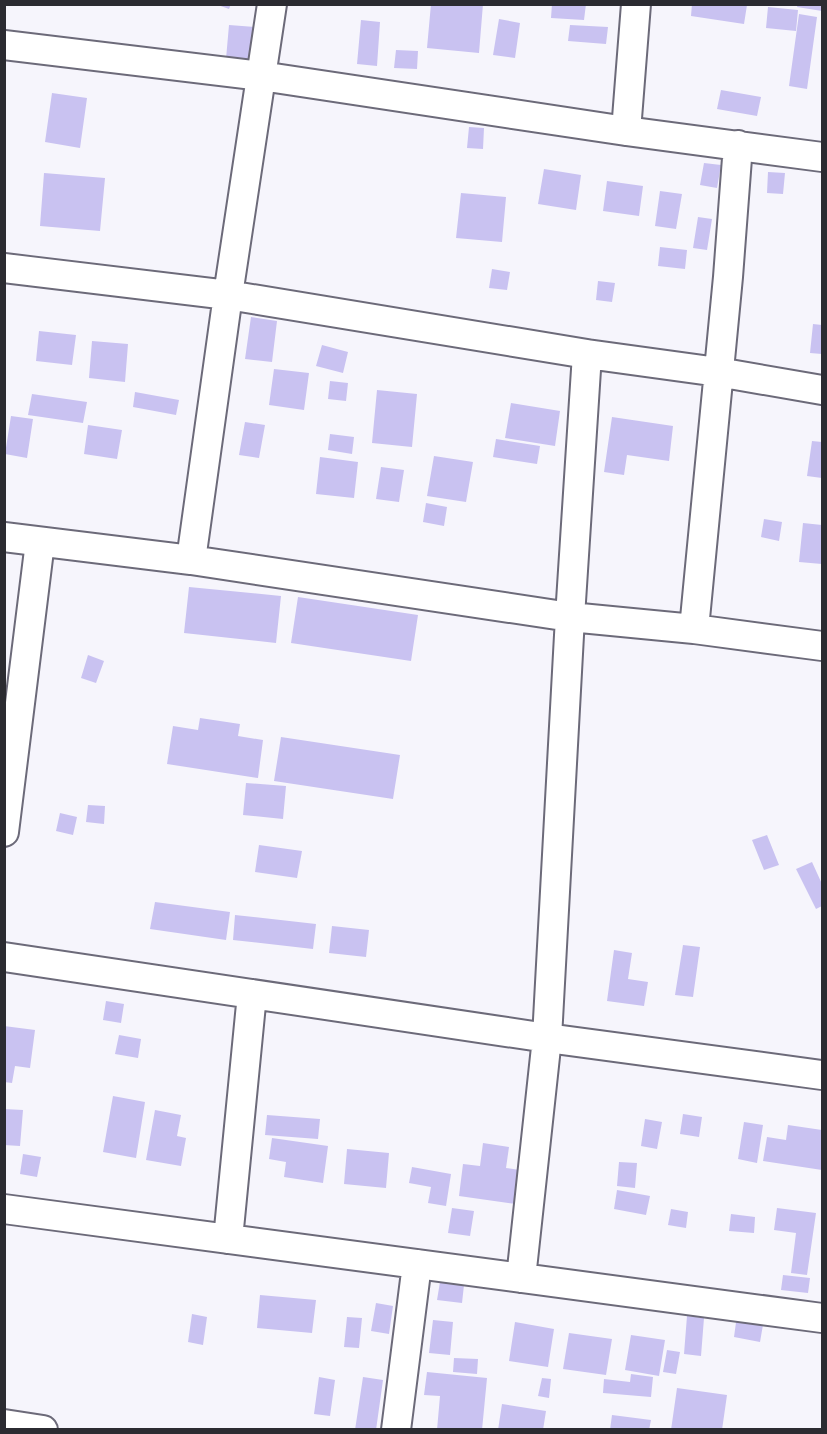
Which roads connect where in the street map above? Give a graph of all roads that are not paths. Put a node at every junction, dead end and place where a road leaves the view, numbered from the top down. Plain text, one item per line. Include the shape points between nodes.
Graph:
1 (272, 4) edge
2 (636, 4) edge
3 (4, 45) edge
4 (261, 76) junction
5 (626, 131) junction
6 (738, 145) junction
7 (822, 157) edge
8 (4, 268) edge
9 (228, 295) junction
10 (587, 354) junction
11 (718, 372) junction
12 (822, 390) edge
13 (4, 537) edge
14 (40, 542) junction
15 (191, 560) junction
16 (570, 617) junction
17 (694, 629) junction
18 (822, 646) edge
19 (4, 832) edge
20 (4, 957) edge
21 (252, 994) junction
22 (547, 1038) junction
23 (822, 1075) edge
24 (4, 1209) edge
25 (228, 1239) junction
26 (417, 1264) junction
27 (521, 1278) junction
28 (822, 1318) edge
29 (4, 1424) edge
30 (43, 1430) edge
31 (396, 1430) edge

1 - 4 street
2 - 5 street
3 - 4 street
4 - 5 street
4 - 9 street
5 - 6 street
6 - 7 street
6 - 11 street
8 - 9 street
9 - 10 street
9 - 15 street
10 - 11 street
10 - 16 street
11 - 12 street
11 - 17 street
13 - 14 street
14 - 15 street
14 - 19 street
15 - 16 street
16 - 17 street
16 - 22 street
17 - 18 street
20 - 21 street
21 - 22 street
21 - 25 street
22 - 23 street
22 - 27 street
24 - 25 street
25 - 26 street
26 - 27 street
26 - 31 street
27 - 28 street
29 - 30 street

